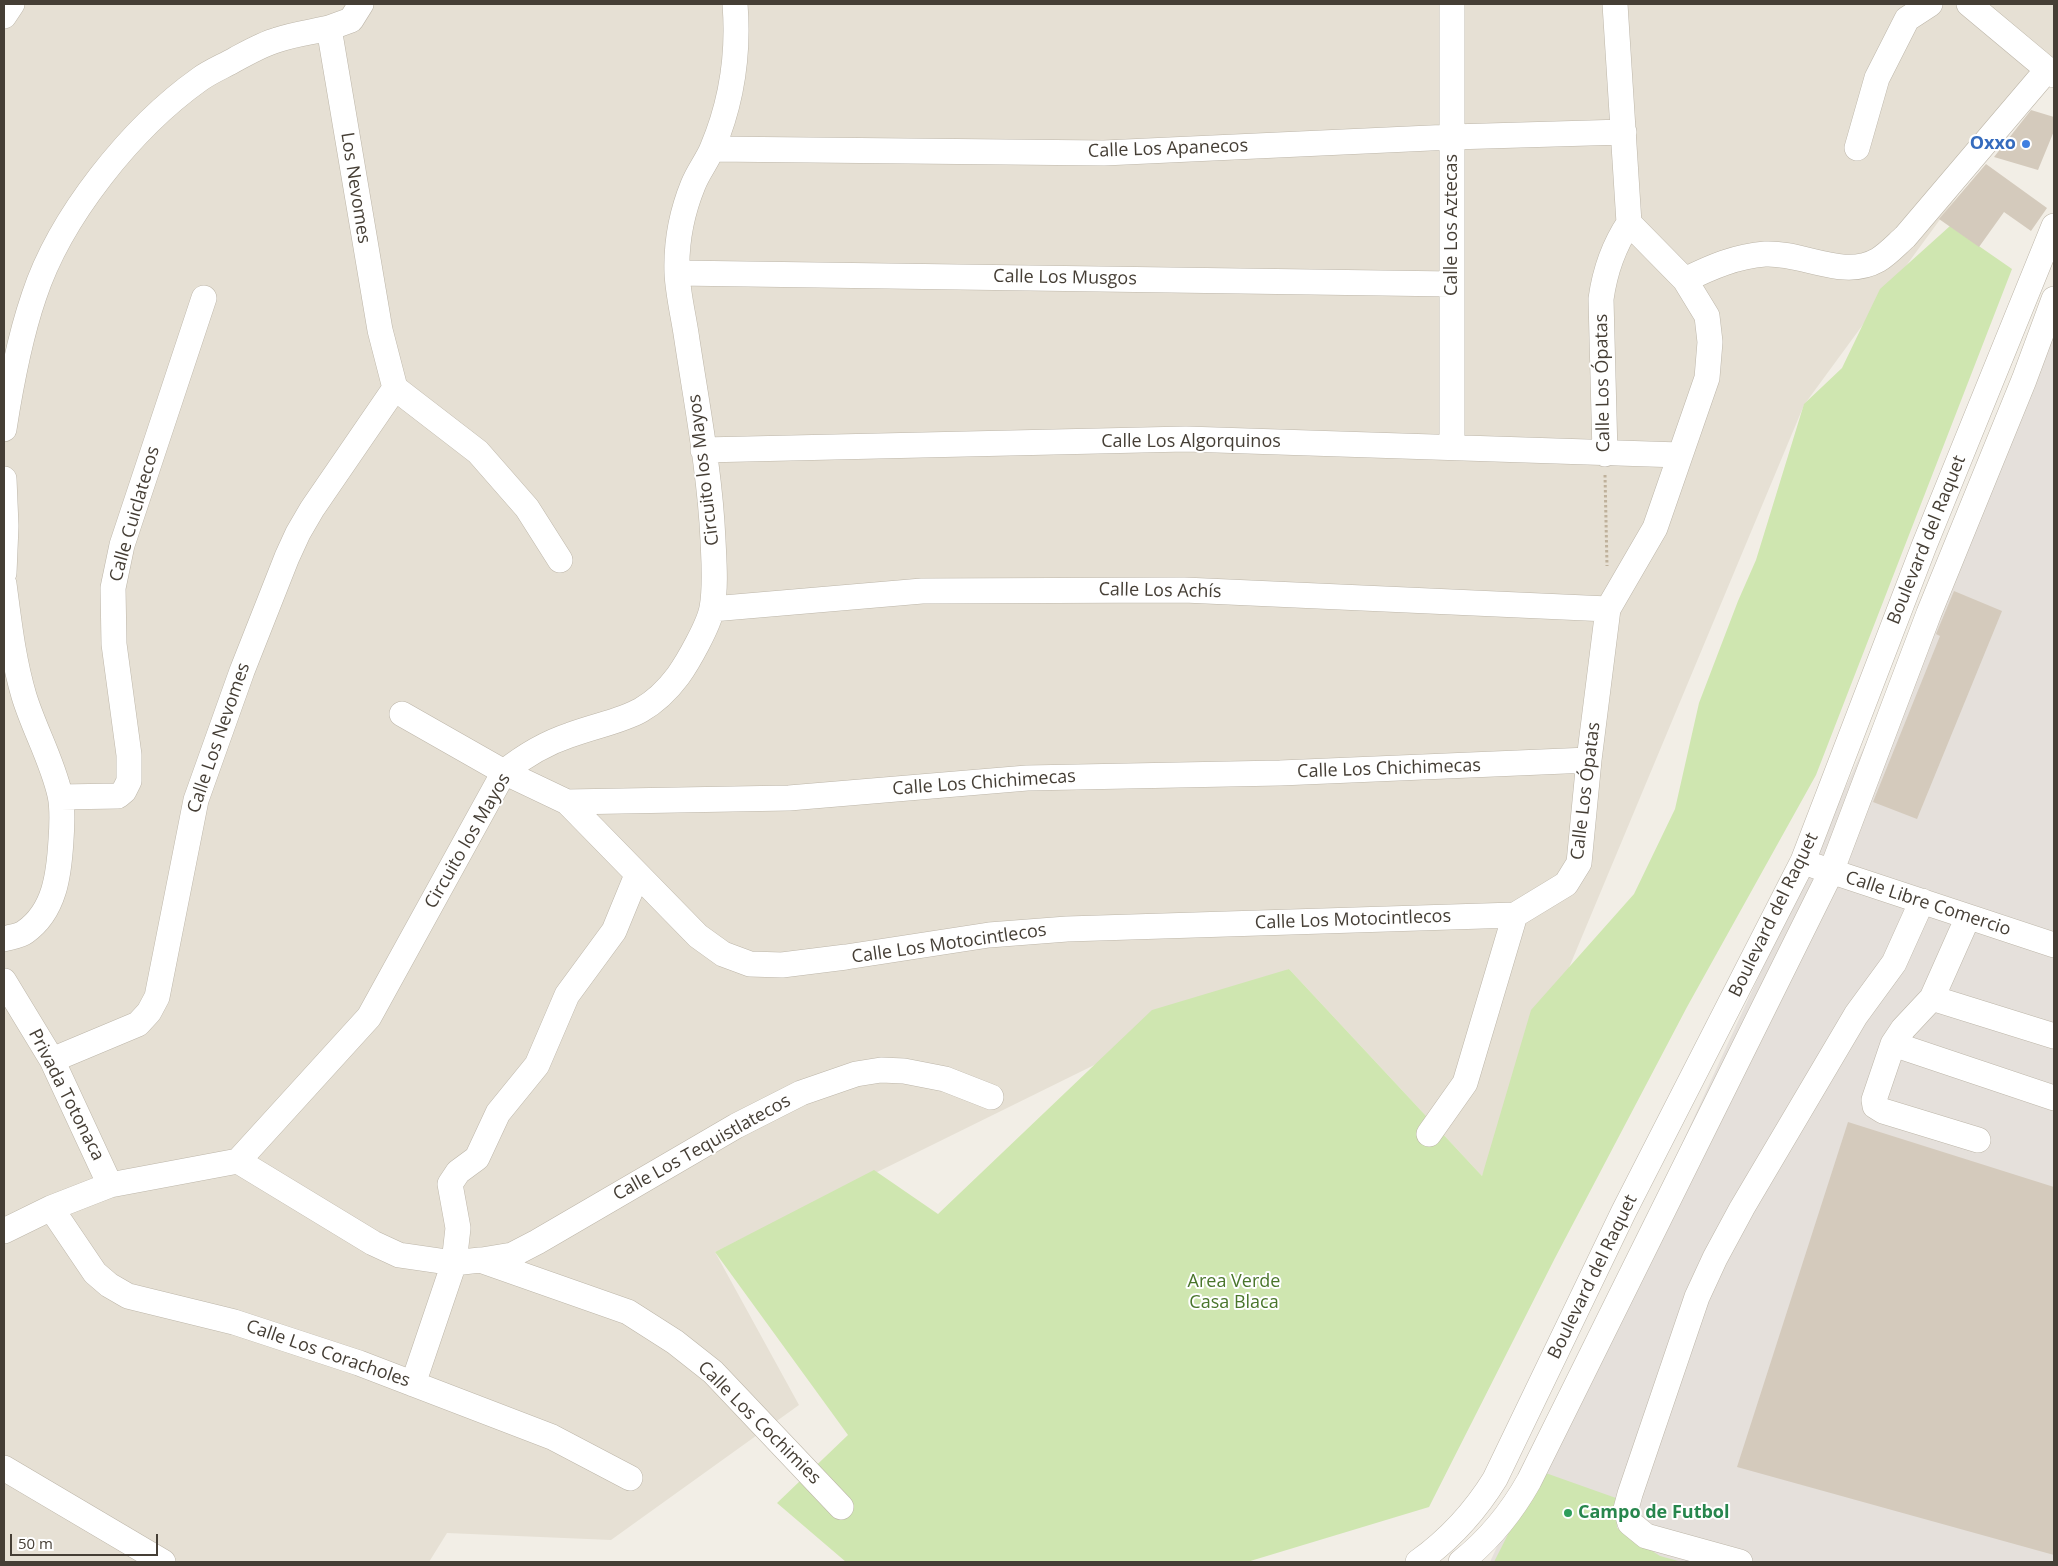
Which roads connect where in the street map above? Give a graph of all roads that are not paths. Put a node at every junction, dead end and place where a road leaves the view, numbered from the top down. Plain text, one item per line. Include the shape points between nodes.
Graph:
1 (12, 4) edge
2 (361, 4) edge
3 (735, 4) edge
4 (1452, 4) edge
5 (1615, 4) edge
6 (1930, 4) edge
7 (1969, 4) edge
8 (4, 16) edge
9 (329, 28) junction
10 (2051, 72) edge
11 (1624, 132) junction
12 (1452, 137) junction
13 (1857, 148) dead end
14 (712, 149) junction
15 (1629, 223) junction
16 (2051, 240) edge
17 (677, 273) junction
18 (1685, 280) junction
19 (1452, 284) junction
20 (204, 298) dead end
21 (2054, 299) edge
22 (395, 388) junction
23 (4, 429) edge
24 (1452, 447) junction
25 (703, 450) junction
26 (1605, 454) junction
27 (1680, 455) junction
28 (4, 479) edge
29 (560, 560) dead end
30 (4, 574) edge
31 (4, 584) edge
32 (712, 609) junction
33 (1608, 609) junction
34 (402, 714) dead end
35 (1589, 760) junction
36 (504, 772) junction
37 (61, 797) junction
38 (567, 802) junction
39 (1803, 861) junction
40 (1831, 872) junction
41 (637, 875) junction
42 (1922, 901) junction
43 (1515, 915) junction
44 (1968, 917) junction
45 (4, 939) edge
46 (2054, 944) edge
47 (4, 981) edge
48 (1932, 998) junction
49 (2054, 1036) edge
50 (1894, 1044) junction
51 (52, 1060) junction
52 (991, 1097) dead end
53 (2054, 1098) edge
54 (1429, 1134) dead end
55 (1978, 1140) dead end
56 (238, 1161) junction
57 (110, 1185) junction
58 (51, 1208) junction
59 (1624, 1212) junction
60 (1655, 1224) junction
61 (4, 1231) edge
62 (480, 1260) junction
63 (454, 1263) junction
64 (413, 1384) junction
65 (4, 1468) edge
66 (630, 1478) dead end
67 (841, 1507) dead end
68 (1477, 1507) junction
69 (1501, 1525) junction
70 (163, 1562) edge
71 (1418, 1562) edge
72 (1461, 1562) edge
73 (1740, 1562) edge

1 - 8 street
2 - 9 street via 351,20
3 - 14 street, Circuito los Mayos via 735,69
4 - 12 street, Calle Los Aztecas
5 - 11 street
6 - 13 street via 1907,19 1902,28 1877,78
7 - 10 street
9 - 22 street, Los Nevomes via 378,321
9 - 23 street via 277,40 201,78 163,108 83,199 58,241 34,295 15,363
10 - 18 street via 1905,238 1878,260 1855,268 1790,255 1766,254 1738,258
11 - 12 street, Calle Los Apanecos
11 - 15 street
12 - 14 street, Calle Los Apanecos via 1104,153
12 - 19 street, Calle Los Aztecas
14 - 17 street, Circuito los Mayos via 693,185 679,232
15 - 18 street, Calle Los Ópatas
15 - 26 street, Calle Los Ópatas via 1610,256 1601,299
16 - 39 street, Boulevard del Raquet via 1924,546
17 - 19 street, Calle Los Musgos
17 - 25 street, Circuito los Mayos
18 - 27 street, Calle Los Ópatas via 1707,316 1710,342 1707,378
19 - 24 street, Calle Los Aztecas
20 - 37 street, Calle Cuiclatecos via 124,537 112,588 114,644 129,755 129,781 118,796
21 - 40 street, Boulevard del Raquet via 1929,613
22 - 29 street via 478,452 527,508
22 - 51 street, Calle Los Nevomes via 312,509 286,558 196,800 157,997 138,1024
24 - 25 street, Calle Los Algorquinos via 1186,439
24 - 26 street, Calle Los Algorquinos
25 - 32 street, Circuito los Mayos via 712,522
26 - 27 street, Calle Los Algorquinos
27 - 33 street, Calle Los Ópatas via 1655,528
28 - 30 street
31 - 37 street via 24,696
32 - 33 street, Calle Los Achís via 922,591 1184,590
32 - 36 street, Circuito los Mayos via 678,676 657,699 623,720 567,736 539,748
33 - 35 street, Calle Los Ópatas
34 - 36 street, Calle Los Chichimecas
35 - 38 street, Calle Los Chichimecas via 1280,774 1028,778 789,798
35 - 43 street, Calle Los Ópatas via 1579,863 1566,884
36 - 38 street, Calle Los Chichimecas
36 - 56 street, Circuito los Mayos via 369,1018
37 - 45 street via 60,856 57,880 48,905 38,921 24,933
38 - 41 street, Calle Los Motocintlecos
39 - 40 street, Calle Libre Comercio
39 - 59 street, Boulevard del Raquet
40 - 42 street, Calle Libre Comercio
40 - 60 street, Boulevard del Raquet
41 - 43 street, Calle Los Motocintlecos via 698,936 723,954 750,964 782,965 990,935 1067,929
41 - 63 street via 614,931 567,996 538,1065 498,1113 477,1158 458,1172 450,1184 458,1228
42 - 44 street, Calle Libre Comercio
42 - 73 street via 1894,963 1856,1015 1715,1258 1698,1297 1630,1494 1626,1509 1630,1523 1646,1536
43 - 54 street via 1465,1083
44 - 46 street, Calle Libre Comercio
44 - 48 street
47 - 51 street, Privada Totonaca
48 - 49 street
48 - 50 street via 1903,1029
50 - 53 street
50 - 55 street via 1874,1100 1875,1106
51 - 57 street, Privada Totonaca
52 - 62 street, Calle Los Tequistlatecos via 945,1079 904,1072 881,1070 856,1074 801,1093 736,1126 512,1255
56 - 57 street
56 - 63 street, Calle Los Cochimies via 399,1256
57 - 58 street
58 - 61 street
58 - 64 street, Calle Los Coracholes via 95,1273 109,1286 128,1296 234,1322
59 - 60 street
59 - 68 street, Boulevard del Raquet via 1504,1460
60 - 69 street, Boulevard del Raquet via 1528,1481
62 - 63 street, Calle Los Cochimies
62 - 67 street, Calle Los Cochimies via 628,1312 675,1342 713,1372
63 - 64 street
64 - 66 street, Calle Los Coracholes via 552,1437
65 - 70 street
68 - 69 street
68 - 71 street, Boulevard del Raquet via 1445,1542
69 - 72 street, Boulevard del Raquet

